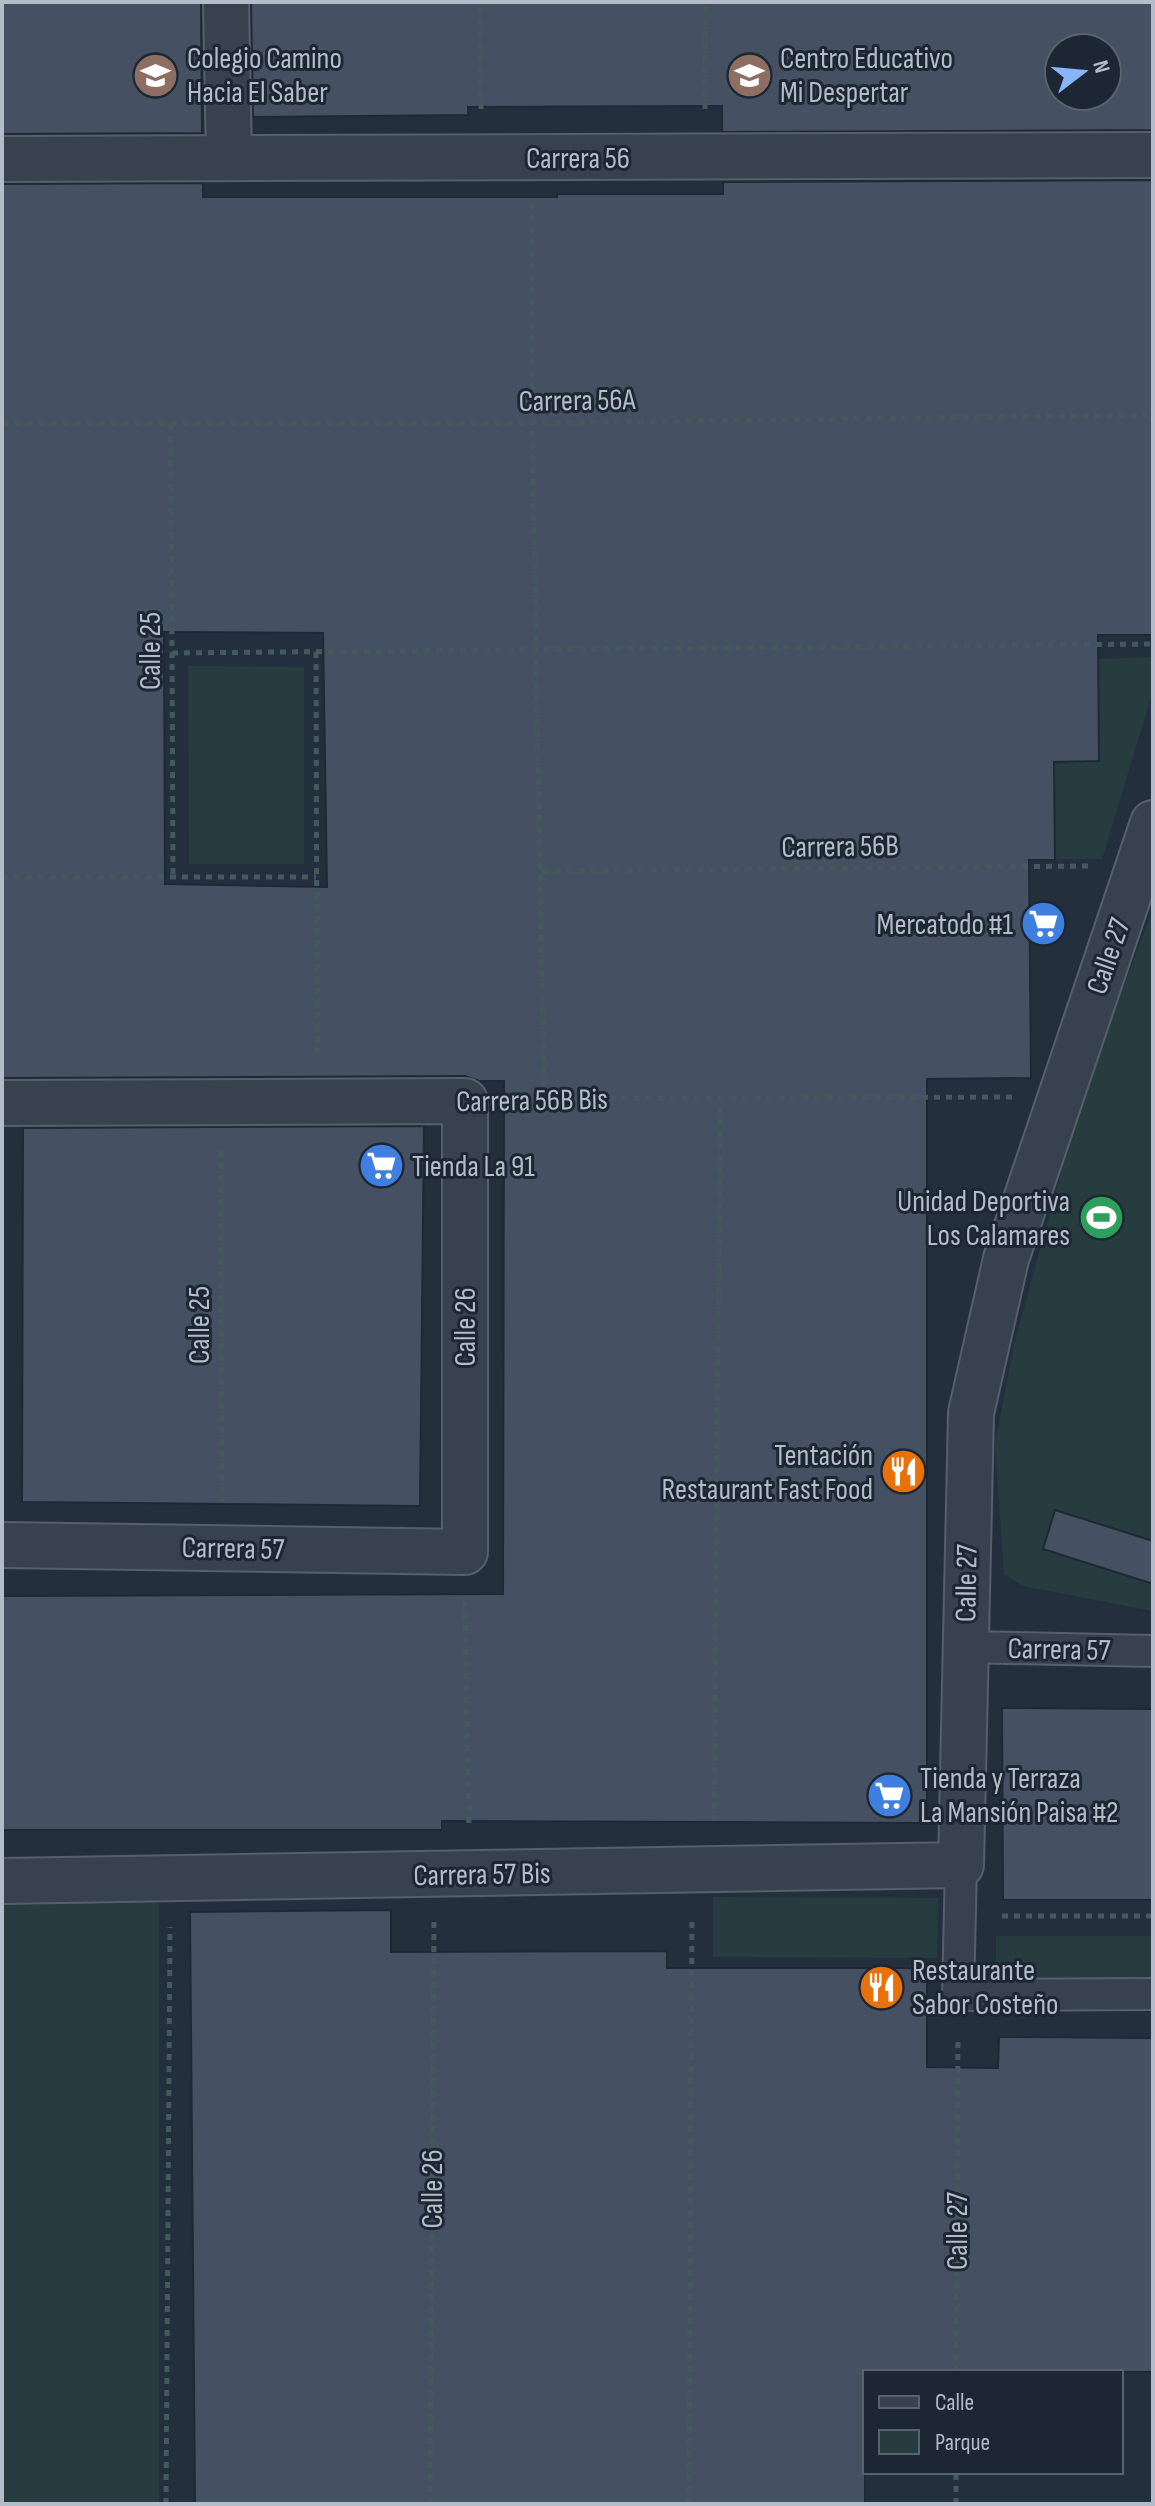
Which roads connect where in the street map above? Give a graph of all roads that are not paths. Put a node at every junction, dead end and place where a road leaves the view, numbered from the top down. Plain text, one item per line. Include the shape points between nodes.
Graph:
1 (226, 2) edge
2 (1153, 155) edge
3 (229, 158) junction
4 (2, 159) edge
5 (1153, 823) edge
6 (465, 1101) joint
7 (2, 1103) edge
8 (2, 1545) edge
9 (465, 1552) joint
10 (965, 1647) junction
11 (1153, 1651) edge
12 (961, 1865) junction
13 (2, 1881) edge
14 (1153, 1994) edge

1 - 3 street
2 - 3 street, Carrera 56
3 - 4 street, Carrera 56
5 - 10 street, Calle 27 via 1006,1259 971,1413
6 - 7 street, Carrera 56B Bis
6 - 9 street, Calle 26
8 - 9 street, Carrera 57
10 - 11 lane, Carrera 57
10 - 12 street, Calle 27
12 - 13 street, Carrera 57 Bis
12 - 14 lane, Calle 27 via 958,1995

